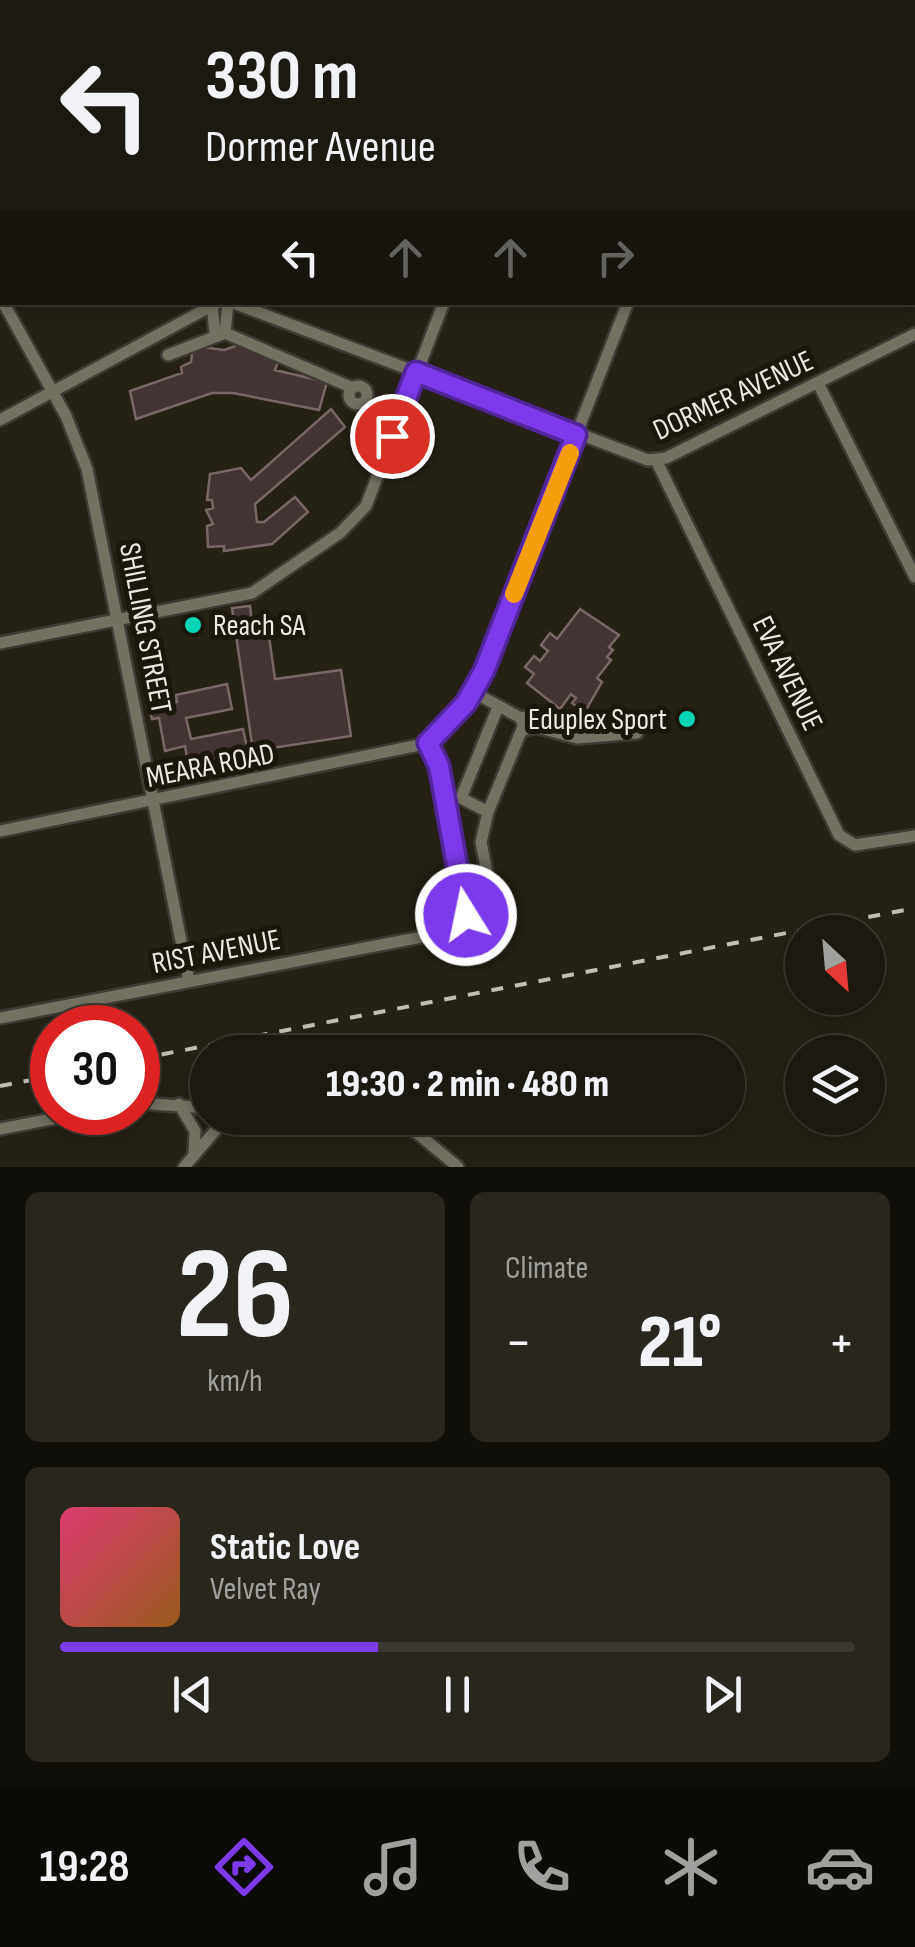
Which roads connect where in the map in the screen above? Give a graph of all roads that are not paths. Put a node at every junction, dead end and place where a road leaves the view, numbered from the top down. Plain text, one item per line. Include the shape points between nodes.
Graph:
1 (4, 305) edge
2 (211, 305) edge
3 (215, 305) edge
4 (228, 305) edge
5 (237, 305) edge
6 (443, 305) edge
7 (627, 305) edge
8 (220, 333) junction
9 (915, 334) edge
10 (168, 354) dead end
11 (416, 372) junction
12 (818, 383) junction
13 (353, 388) dead end
14 (52, 391) junction
15 (0, 420) edge
16 (576, 435) junction
17 (656, 460) junction
18 (915, 577) edge
19 (119, 619) junction
20 (0, 643) edge
21 (474, 692) junction
22 (498, 707) junction
23 (527, 725) junction
24 (637, 733) dead end
25 (428, 743) junction
26 (155, 801) junction
27 (488, 812) junction
28 (0, 831) edge
29 (915, 836) edge
30 (497, 924) dead end
31 (189, 981) junction
32 (0, 1018) edge
33 (160, 1104) edge
34 (178, 1104) junction
35 (190, 1106) edge
36 (30, 1123) edge
37 (0, 1129) edge
38 (212, 1135) edge
39 (419, 1135) edge
40 (194, 1156) junction
41 (184, 1167) edge
42 (458, 1167) edge

1 - 14 street, SHILLING STREET
2 - 14 street
3 - 8 street
4 - 8 street
5 - 11 street, DORMER AVENUE
6 - 11 street
7 - 16 street
8 - 10 street
8 - 13 street
9 - 12 street, DORMER AVENUE
11 - 16 street, DORMER AVENUE
11 - 19 street via 366,506 352,524 256,592
12 - 17 street, DORMER AVENUE
12 - 18 street
14 - 15 street
14 - 19 street, SHILLING STREET via 82,452
16 - 17 street, DORMER AVENUE
16 - 21 street
17 - 29 street, EVA AVENUE via 839,836 854,845
19 - 20 street
19 - 26 street, SHILLING STREET
21 - 22 street
21 - 25 street
22 - 23 street
22 - 27 street via 461,798
23 - 24 street via 576,738
23 - 27 street
25 - 26 street, MEARA ROAD
25 - 31 street, RIST AVENUE via 439,766 466,915 454,930
26 - 28 street, MEARA ROAD
26 - 31 street, SHILLING STREET
27 - 30 street via 481,842
31 - 32 street, RIST AVENUE
33 - 34 street
34 - 35 street
34 - 40 street via 195,1131
36 - 37 street
38 - 40 street
39 - 42 street
40 - 41 street

